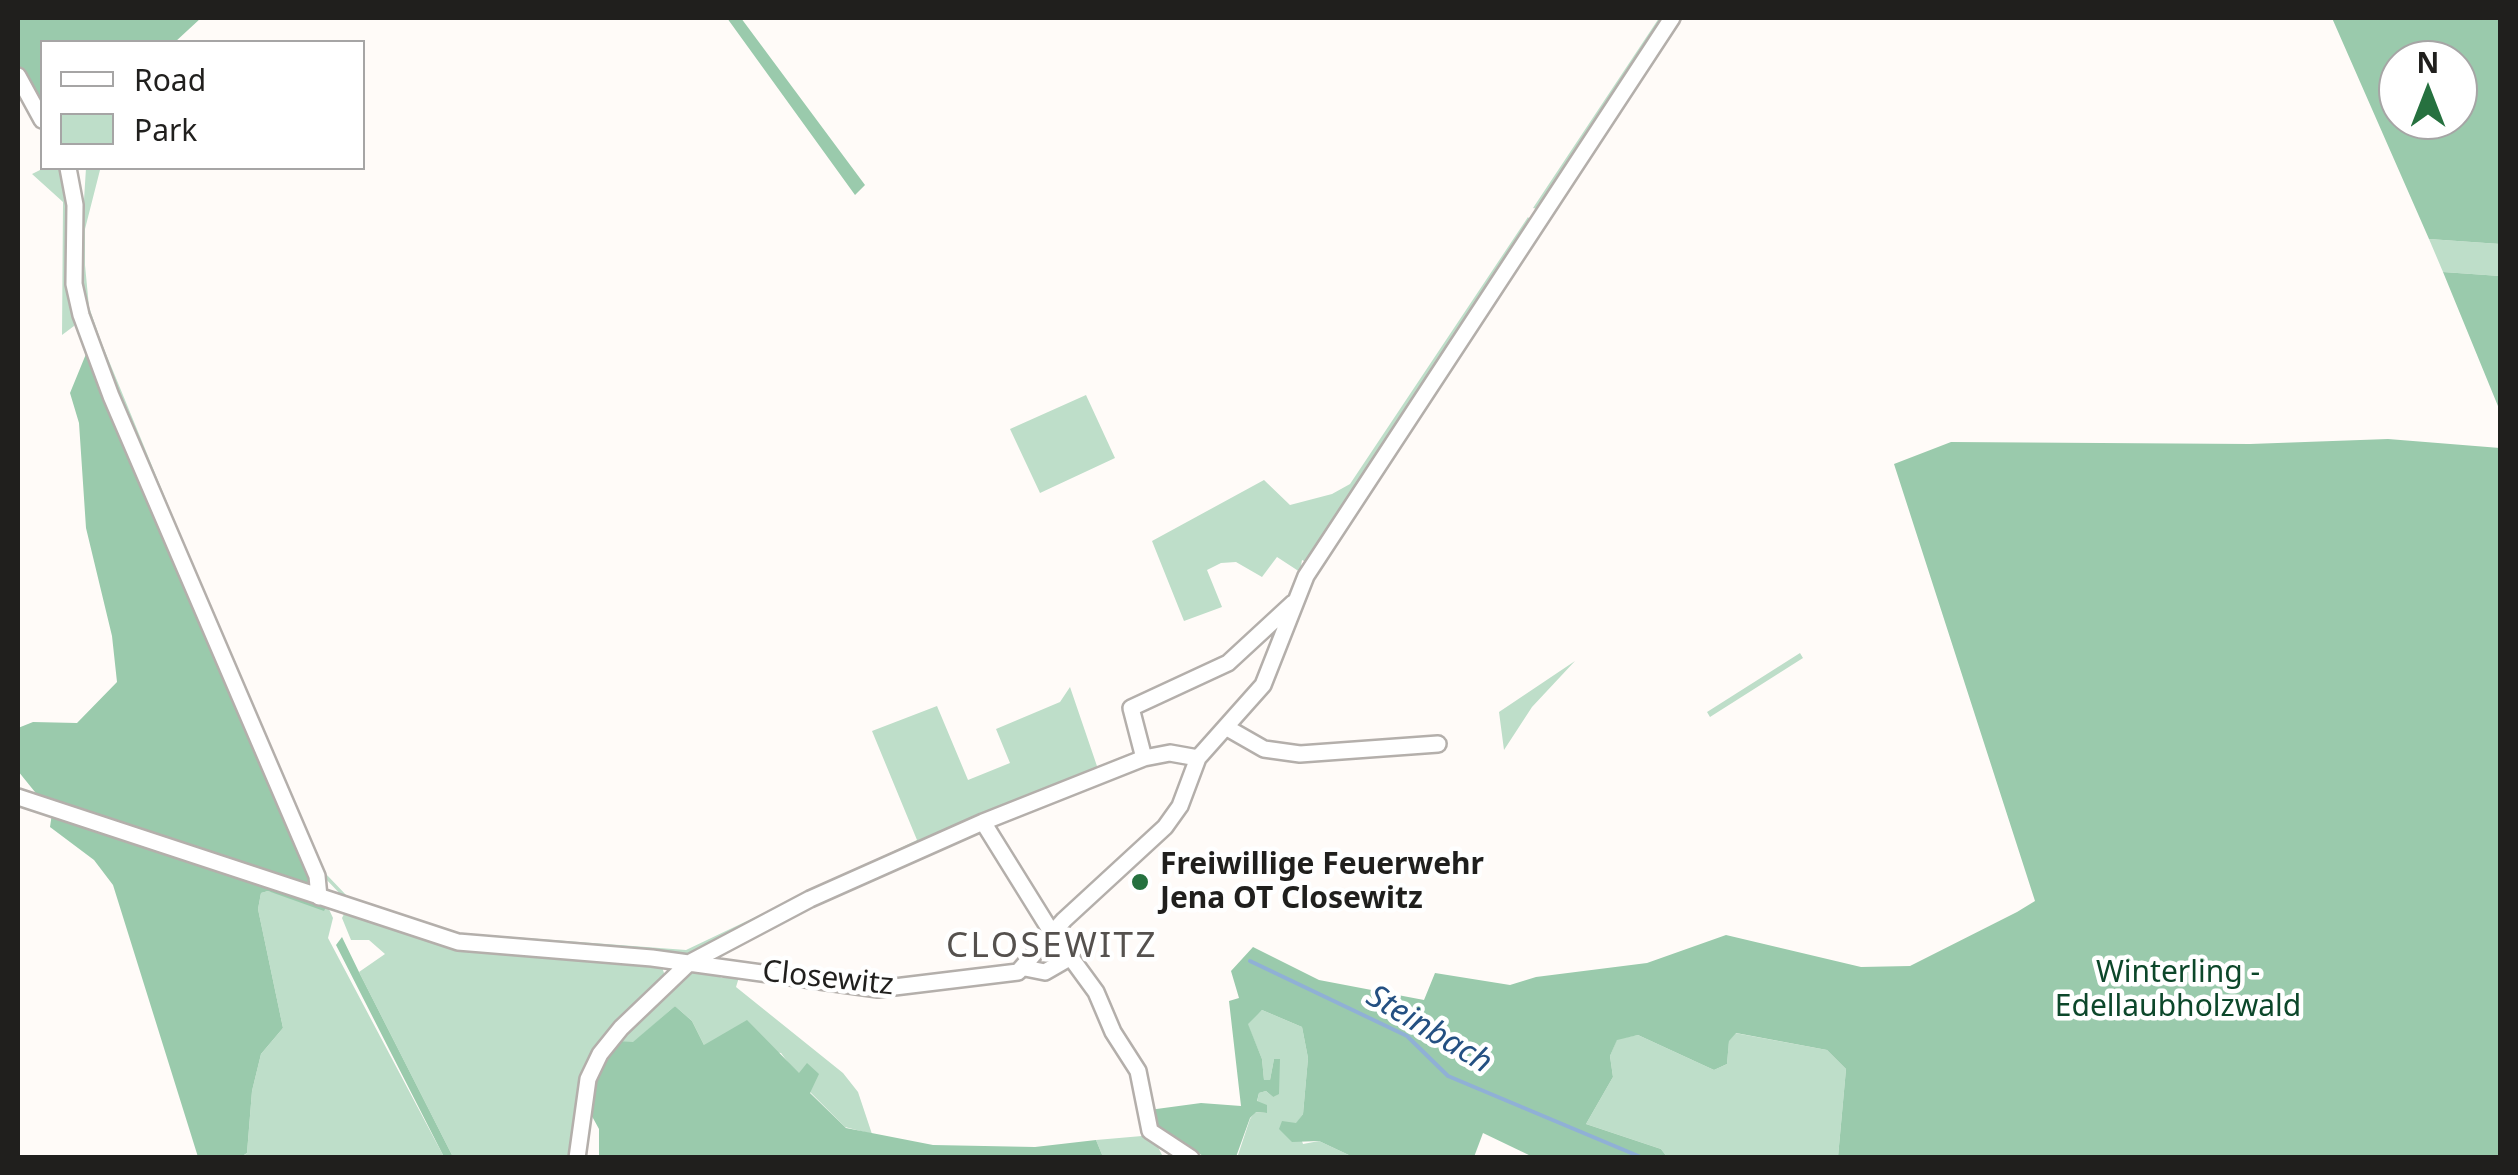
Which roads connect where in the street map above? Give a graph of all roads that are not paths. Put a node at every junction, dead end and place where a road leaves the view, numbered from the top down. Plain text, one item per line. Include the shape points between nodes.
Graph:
1 (1672, 18) edge
2 (18, 76) edge
3 (40, 116) edge
4 (68, 170) edge
5 (1293, 603) junction
6 (1229, 728) junction
7 (1438, 744) dead end
8 (1144, 758) junction
9 (1198, 758) junction
10 (18, 798) edge
11 (983, 822) junction
12 (319, 898) junction
13 (1053, 933) junction
14 (1071, 957) junction
15 (689, 963) junction
16 (1025, 968) junction
17 (577, 1158) edge
18 (1190, 1158) edge

1 - 5 street
2 - 3 street
4 - 12 street via 81,315 317,876
5 - 6 street via 1263,685
5 - 8 street via 1228,663 1130,708
6 - 7 street via 1264,749 1300,754
6 - 9 street
8 - 9 street via 1170,752
8 - 11 street
9 - 13 street via 1165,828
10 - 12 street, Closewitz
11 - 13 street
11 - 15 street
12 - 15 street, Closewitz via 458,942
13 - 14 street
13 - 16 street
14 - 16 street, Closewitz via 1045,972
14 - 18 street via 1138,1071 1150,1131
15 - 16 street, Closewitz via 892,989 998,978
15 - 17 street via 600,1054 588,1080

